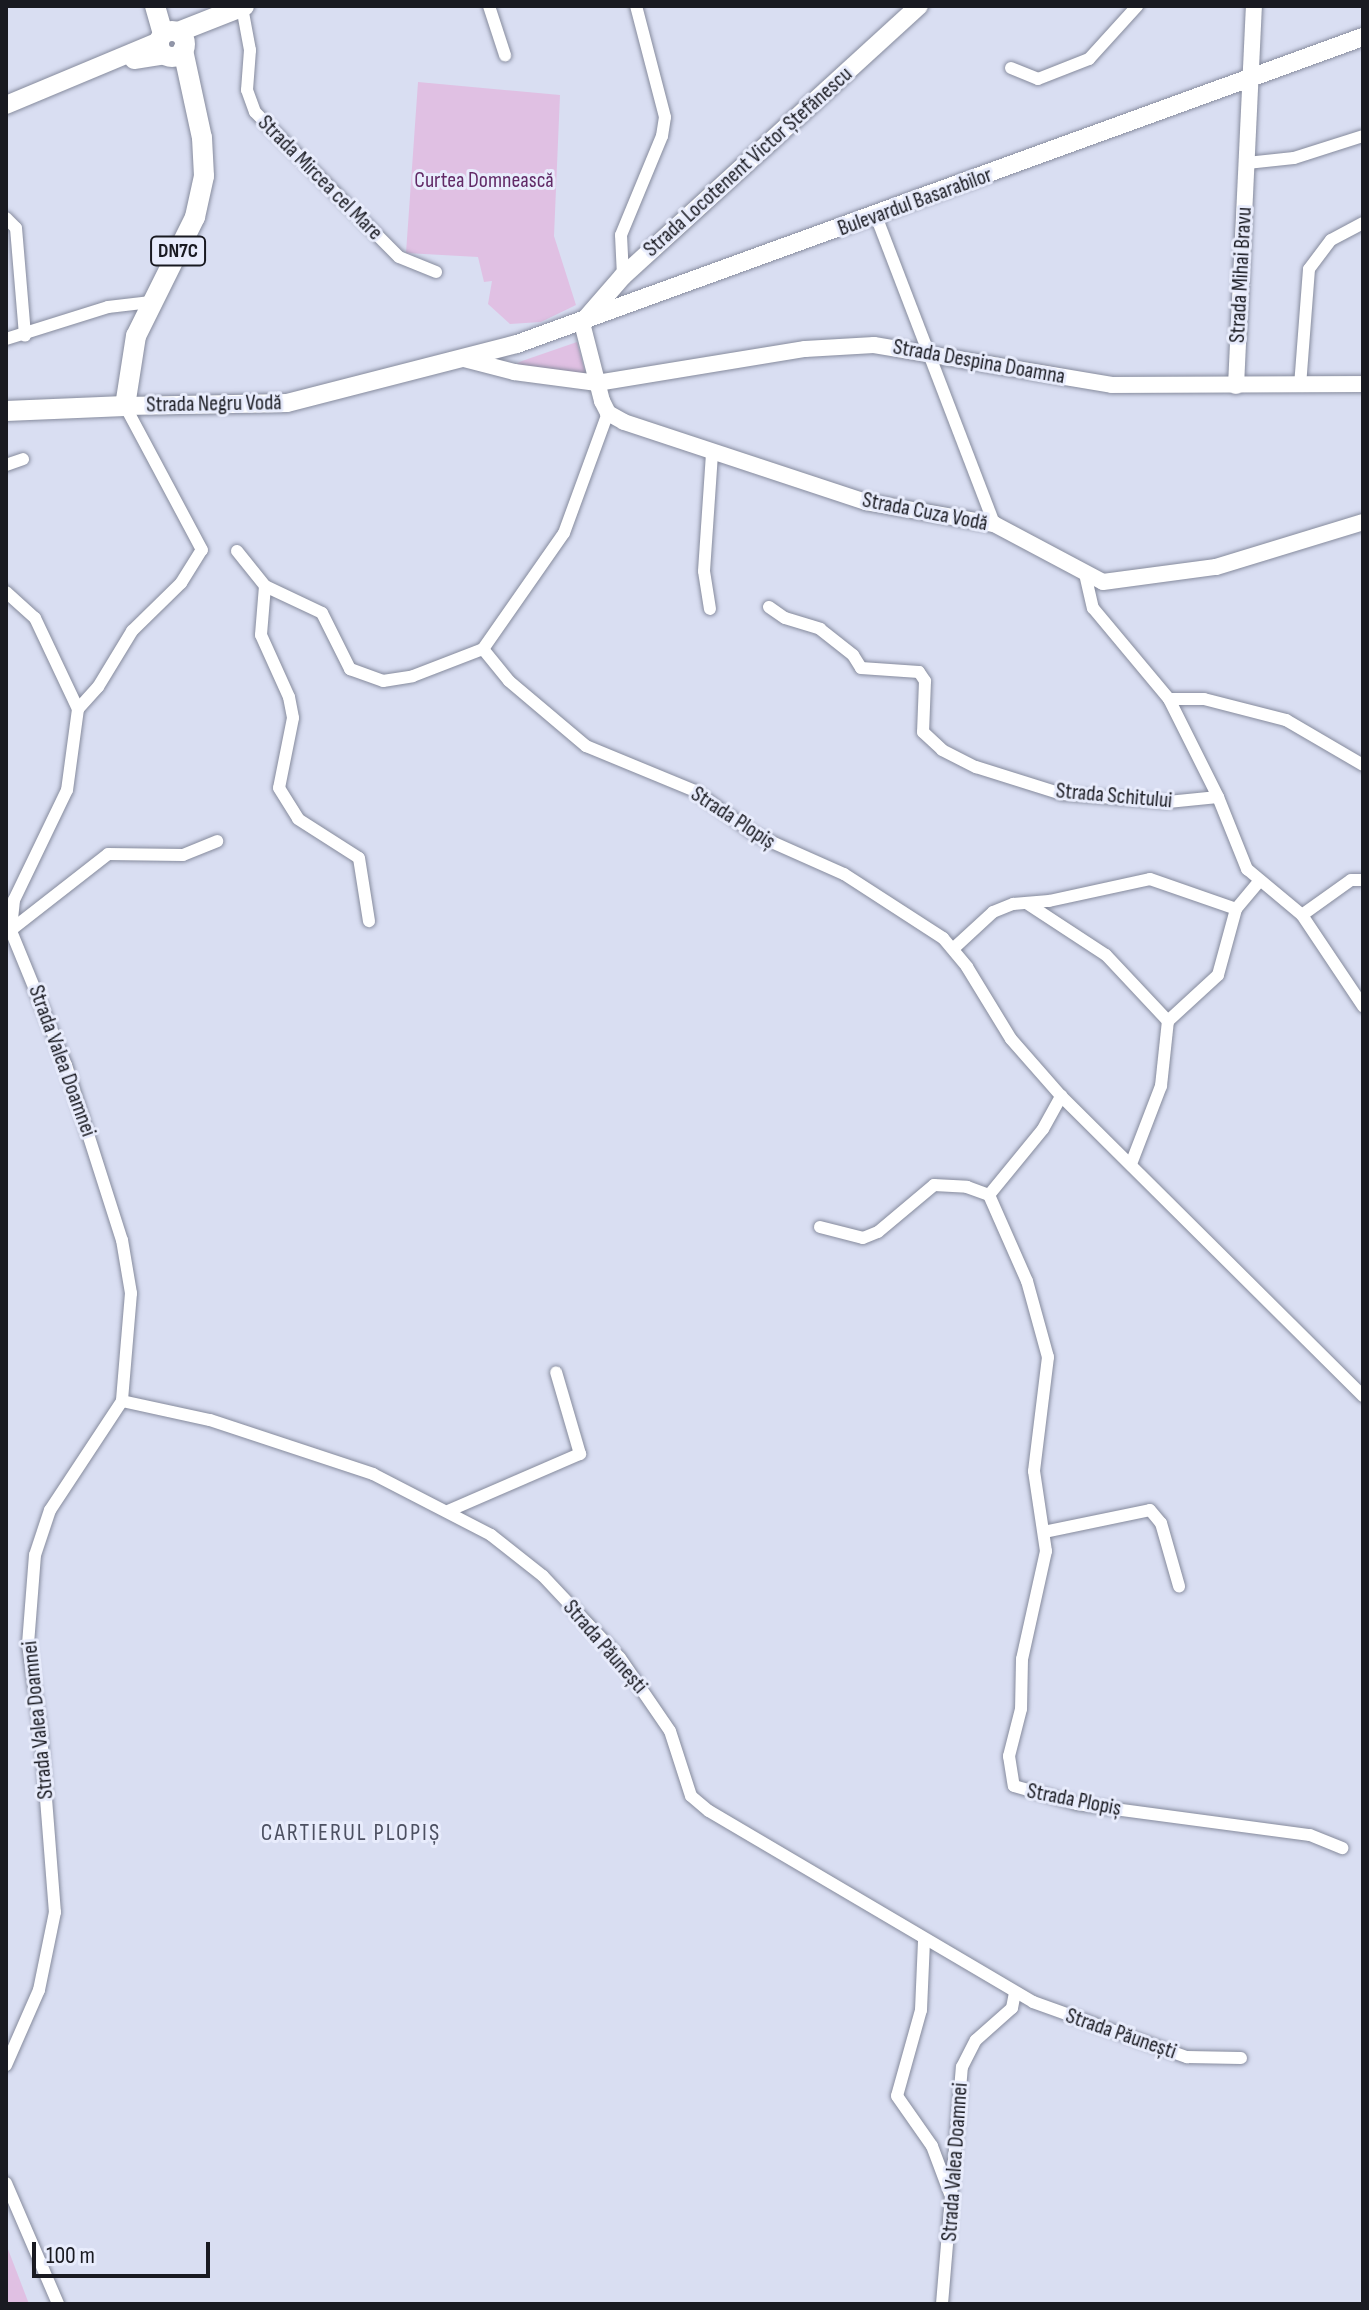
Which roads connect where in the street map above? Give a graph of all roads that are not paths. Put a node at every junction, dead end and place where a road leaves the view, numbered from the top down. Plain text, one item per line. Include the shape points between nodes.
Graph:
1 (155, 6) edge
2 (165, 6) edge
3 (243, 6) edge
4 (489, 6) edge
5 (636, 6) edge
6 (919, 6) edge
7 (1137, 6) edge
8 (1254, 6) edge
9 (1363, 37) edge
10 (172, 43) junction
11 (505, 55) dead end
12 (1011, 68) dead end
13 (1250, 79) junction
14 (6, 105) edge
15 (1363, 136) edge
16 (1247, 163) junction
17 (876, 216) junction
18 (6, 218) edge
19 (1363, 223) edge
20 (436, 272) dead end
21 (623, 276) junction
22 (151, 302) junction
23 (582, 323) junction
24 (25, 336) junction
25 (6, 339) edge
26 (929, 351) junction
27 (464, 359) junction
28 (597, 383) junction
29 (1363, 384) edge
30 (1236, 386) junction
31 (1300, 386) junction
32 (125, 406) junction
33 (6, 411) edge
34 (608, 413) junction
35 (712, 455) junction
36 (23, 459) dead end
37 (6, 465) edge
38 (1363, 522) edge
39 (994, 524) junction
40 (237, 551) dead end
41 (1085, 574) junction
42 (265, 586) junction
43 (6, 592) edge
44 (769, 607) dead end
45 (710, 609) dead end
46 (483, 649) junction
47 (1169, 699) junction
48 (78, 709) junction
49 (1363, 765) edge
50 (1218, 797) junction
51 (217, 841) dead end
52 (1363, 880) edge
53 (1258, 883) junction
54 (1028, 904) junction
55 (1236, 909) junction
56 (1302, 915) junction
57 (369, 921) dead end
58 (8, 932) edge
59 (954, 948) junction
60 (1361, 998) edge
61 (1168, 1021) junction
62 (1061, 1096) junction
63 (1131, 1164) junction
64 (989, 1195) junction
65 (820, 1227) dead end
66 (556, 1372) dead end
67 (1363, 1396) edge
68 (122, 1401) junction
69 (448, 1511) junction
70 (1044, 1532) junction
71 (1179, 1586) dead end
72 (1343, 1848) dead end
73 (924, 1941) junction
74 (1015, 1992) junction
75 (1241, 2058) dead end
76 (6, 2065) edge
77 (6, 2183) edge
78 (952, 2201) junction
79 (58, 2304) edge
80 (942, 2304) edge

1 - 10 main road
2 - 10 main road
3 - 10 main road
3 - 20 street, Strada Mircea cel Mare via 250,50 247,90 255,112 399,257
4 - 11 street
5 - 21 street via 665,117 621,235
6 - 21 main road, Strada Locotenent Victor Ștefănescu
7 - 12 street via 1089,59 1038,79
8 - 13 street, Strada Mihai Bravu
9 - 13 main road, Bulevardul Basarabilor
10 - 14 main road
10 - 22 main road, DN7C via 191,91 204,161 200,197
13 - 16 street, Strada Mihai Bravu
13 - 17 main road, Bulevardul Basarabilor
15 - 16 street via 1294,158
16 - 30 street, Strada Mihai Bravu
17 - 23 main road, Bulevardul Basarabilor
17 - 26 street
18 - 24 street via 16,228
19 - 31 street via 1324,246 1309,269
21 - 23 main road, Strada Locotenent Victor Ștefănescu
22 - 24 street via 108,307
22 - 32 main road, DN7C via 136,336
23 - 27 main road, Bulevardul Basarabilor
23 - 28 street
24 - 25 street
26 - 28 street, Strada Despina Doamna via 831,346
26 - 30 street, Strada Despina Doamna via 1112,385
26 - 39 street
27 - 28 street, Strada Despina Doamna
27 - 32 main road, Strada Negru Vodă via 287,403
28 - 34 street
29 - 31 street, Strada Despina Doamna
30 - 31 street, Strada Despina Doamna
32 - 33 main road, Strada Negru Vodă
32 - 48 street via 202,550 181,583 132,631
34 - 35 street, Strada Cuza Vodă
34 - 46 street via 564,533
35 - 39 street, Strada Cuza Vodă via 876,505
35 - 45 street via 704,571
36 - 37 street
38 - 41 street, Strada Cuza Vodă via 1177,574 1113,583
39 - 41 street, Strada Cuza Vodă
40 - 42 street
41 - 47 street via 1093,608
42 - 46 street via 322,613 345,663 366,678 402,679
42 - 57 street via 261,635 293,718 279,788 298,819 359,858
43 - 48 street via 35,618
44 - 50 street, Strada Schitului via 839,641 861,668 919,672 925,681 923,732 942,750 976,767 1062,794 1168,802
46 - 59 street, Strada Plopiș via 509,681 586,746 695,791 783,850 844,874
47 - 49 street via 1204,699 1286,720
47 - 50 street
48 - 58 street via 67,790 14,900
50 - 53 street
51 - 58 street via 183,855 108,854
52 - 56 street via 1351,880
53 - 55 street
53 - 56 street
54 - 55 street via 1150,879
54 - 59 street via 1001,907
54 - 61 street via 1106,955
55 - 61 street via 1218,975
56 - 60 street
58 - 68 street, Strada Valea Doamnei via 54,1028 128,1267
59 - 62 street, Strada Plopiș via 1003,1028
61 - 63 street via 1161,1086
62 - 63 street, Strada Plopiș
62 - 64 street via 1043,1129
63 - 67 street, Strada Plopiș
64 - 65 street via 940,1183 863,1238
64 - 70 street, Strada Plopiș via 1027,1281 1048,1357 1034,1471
66 - 69 street via 580,1454
68 - 69 street, Strada Păunești via 210,1420 346,1465
68 - 76 street, Strada Valea Doamnei via 40,1527 28,1644 55,1912 39,1990
69 - 73 street, Strada Păunești via 523,1557 620,1658 670,1731 683,1781 699,1803
70 - 71 street via 1150,1510 1161,1523
70 - 72 street, Strada Plopiș via 1046,1551 1022,1659 1021,1709 1009,1756 1014,1786 1077,1804 1310,1835
73 - 74 street, Strada Păunești
73 - 78 street via 921,2010 897,2096 932,2146
74 - 75 street, Strada Păunești via 1107,2032 1187,2057
74 - 78 street, Strada Valea Doamnei via 1012,2008 976,2040 962,2067
77 - 79 street
78 - 80 street, Strada Valea Doamnei

